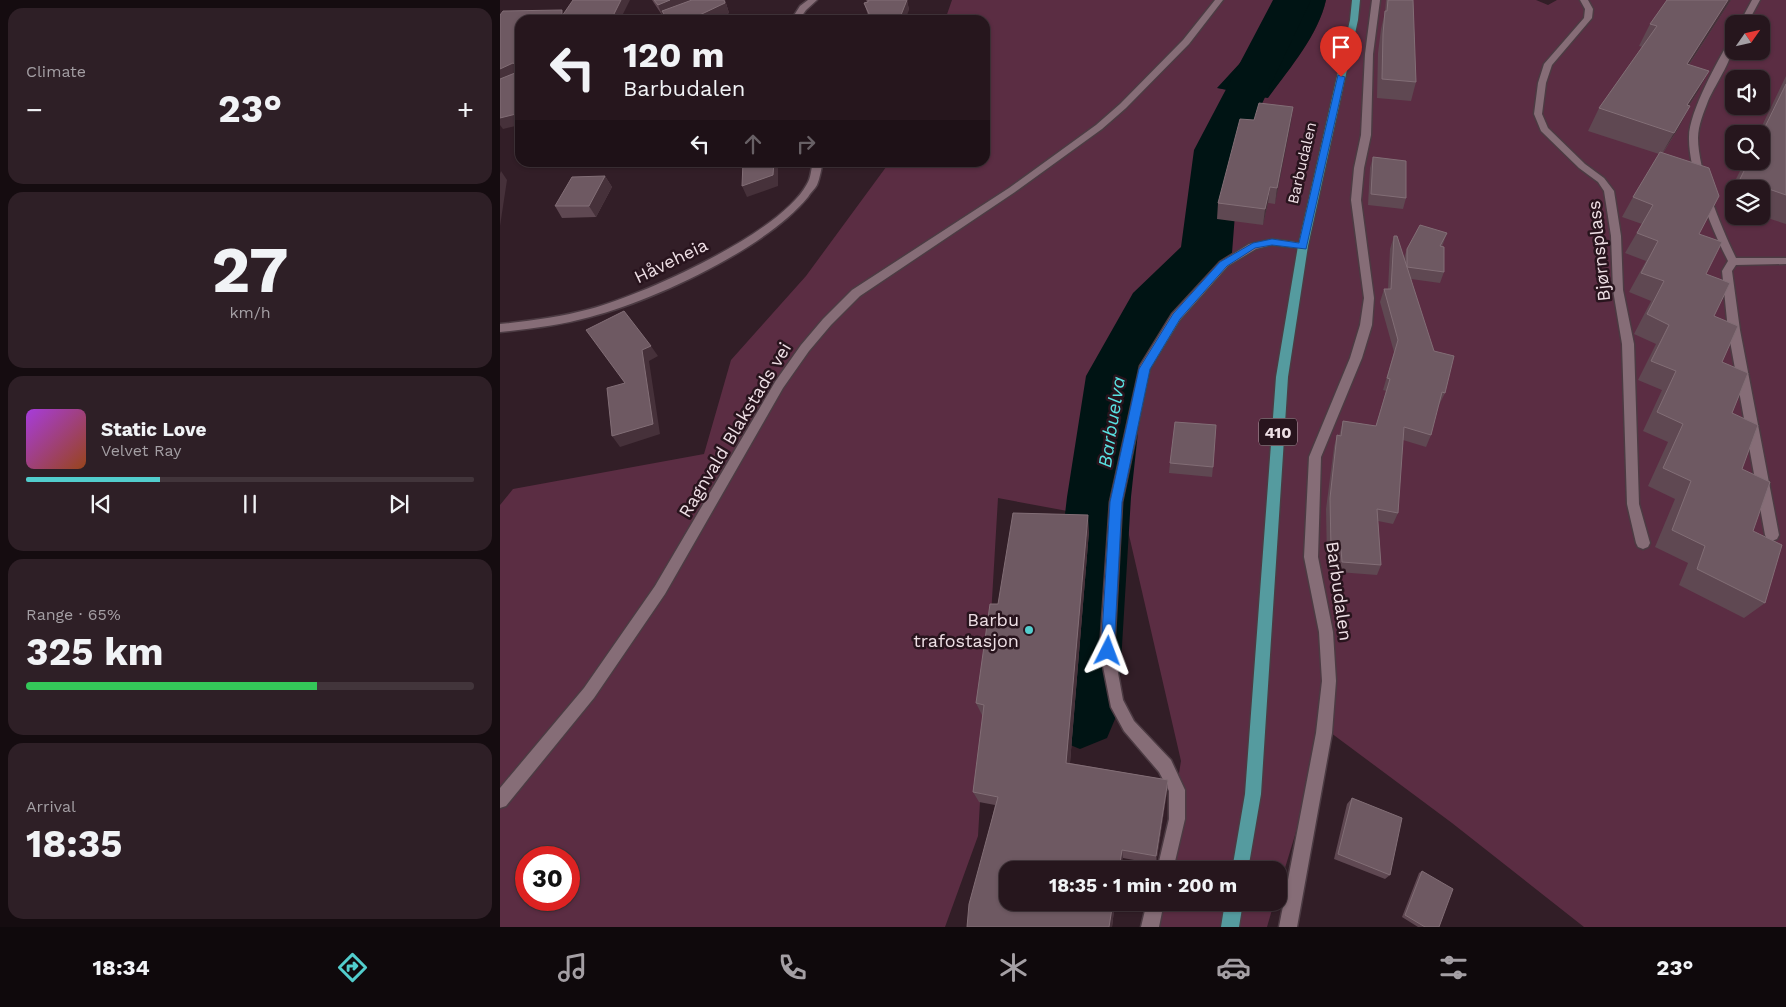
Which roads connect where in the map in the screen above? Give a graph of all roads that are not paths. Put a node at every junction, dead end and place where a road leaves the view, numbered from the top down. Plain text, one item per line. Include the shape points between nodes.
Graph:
1 (813, 0) edge
2 (1219, 0) edge
3 (1356, 0) edge
4 (1376, 0) edge
5 (1584, 0) edge
6 (1756, 0) edge
7 (685, 11) edge
8 (673, 15) edge
9 (798, 15) edge
10 (1748, 15) edge
11 (1725, 59) edge
12 (819, 167) edge
13 (1303, 246) junction
14 (1733, 261) junction
15 (1786, 261) edge
16 (500, 328) edge
17 (1772, 535) dead end
18 (1643, 544) dead end
19 (500, 800) edge
20 (1166, 861) edge
21 (1242, 861) edge
22 (1154, 911) edge
23 (1233, 911) edge
24 (1150, 927) edge
25 (1230, 927) edge
26 (1288, 927) edge

1 - 9 street
2 - 19 street, Ragnvald Blakstads vei via 1186,42 1099,127 1012,190 868,284 827,322 804,348 779,385 660,590 589,693
3 - 13 main road, Barbudalen / 410
4 - 26 street, Barbudalen via 1369,54 1366,135 1356,200 1369,298 1366,325 1356,358 1315,457 1311,557 1326,632 1329,681 1324,733
5 - 18 street, Bjørnsplass via 1589,9 1588,18 1548,64 1538,114 1544,129 1601,180 1609,192 1616,236 1618,290 1628,344 1633,504
6 - 10 street
7 - 8 street
11 - 14 street via 1701,109 1693,136 1696,160 1725,247
12 - 16 street, Håveheia via 808,193 795,208 702,268 647,294 603,309 556,322
13 - 20 street via 1272,242 1253,246 1224,264 1176,317 1144,369 1116,502 1108,651 1116,702 1129,726 1165,766 1177,790 1177,819
13 - 21 main road, Barbudalen / 410 via 1282,377 1253,794
14 - 15 street
14 - 17 street via 1727,271 1734,330
22 - 24 street
23 - 25 main road

